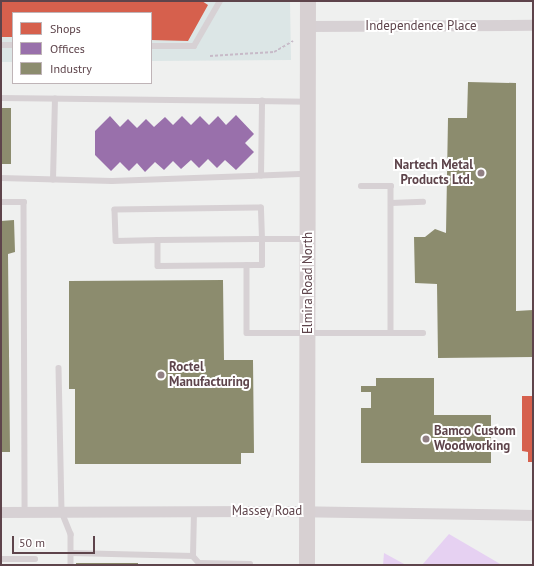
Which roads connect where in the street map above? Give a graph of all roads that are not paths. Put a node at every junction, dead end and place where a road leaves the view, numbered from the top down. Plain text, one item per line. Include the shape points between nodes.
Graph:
1 (220, 1) edge
2 (308, 1) edge
3 (533, 25) edge
4 (308, 26) junction
5 (1, 45) edge
6 (12, 45) edge
7 (152, 46) edge
8 (1, 98) edge
9 (55, 99) junction
10 (262, 101) junction
11 (308, 102) junction
12 (308, 174) junction
13 (261, 176) junction
14 (1, 178) edge
15 (53, 180) junction
16 (360, 186) dead end
17 (1, 202) edge
18 (423, 202) dead end
19 (391, 203) junction
20 (262, 239) junction
21 (308, 239) junction
22 (158, 240) junction
23 (247, 265) junction
24 (308, 333) junction
25 (391, 333) junction
26 (423, 333) dead end
27 (59, 368) dead end
28 (194, 511) junction
29 (307, 511) junction
30 (1, 512) edge
31 (25, 512) junction
32 (62, 512) junction
33 (533, 515) edge
34 (71, 553) junction
35 (193, 556) junction
36 (1, 559) edge
37 (35, 560) dead end
38 (250, 564) dead end
39 (71, 565) edge
40 (307, 565) edge

1 - 7 lane via 194,46
2 - 4 main road, Elmira Road North
3 - 4 street, Independence Place
4 - 11 main road, Elmira Road North
5 - 6 lane
8 - 9 lane
9 - 10 lane
9 - 15 lane
10 - 11 lane
10 - 13 lane
11 - 12 main road, Elmira Road North
12 - 13 lane
12 - 21 main road, Elmira Road North
13 - 15 lane
14 - 15 lane
16 - 19 lane via 390,186
17 - 31 lane via 24,202
18 - 19 lane
19 - 25 lane
20 - 21 lane
20 - 22 lane
20 - 22 lane via 261,208 116,210 116,241
20 - 23 lane via 262,265
21 - 24 main road, Elmira Road North
22 - 23 lane via 158,266
23 - 24 lane via 247,334
24 - 25 lane
24 - 29 main road, Elmira Road North
25 - 26 lane
27 - 32 lane
28 - 29 street, Massey Road
28 - 32 street, Massey Road
28 - 35 lane
29 - 33 street, Massey Road
29 - 40 main road, Elmira Road North
30 - 31 street, Massey Road
31 - 32 street, Massey Road
32 - 34 lane via 71,534
34 - 35 lane
34 - 39 lane
35 - 38 lane via 199,563
36 - 37 lane

